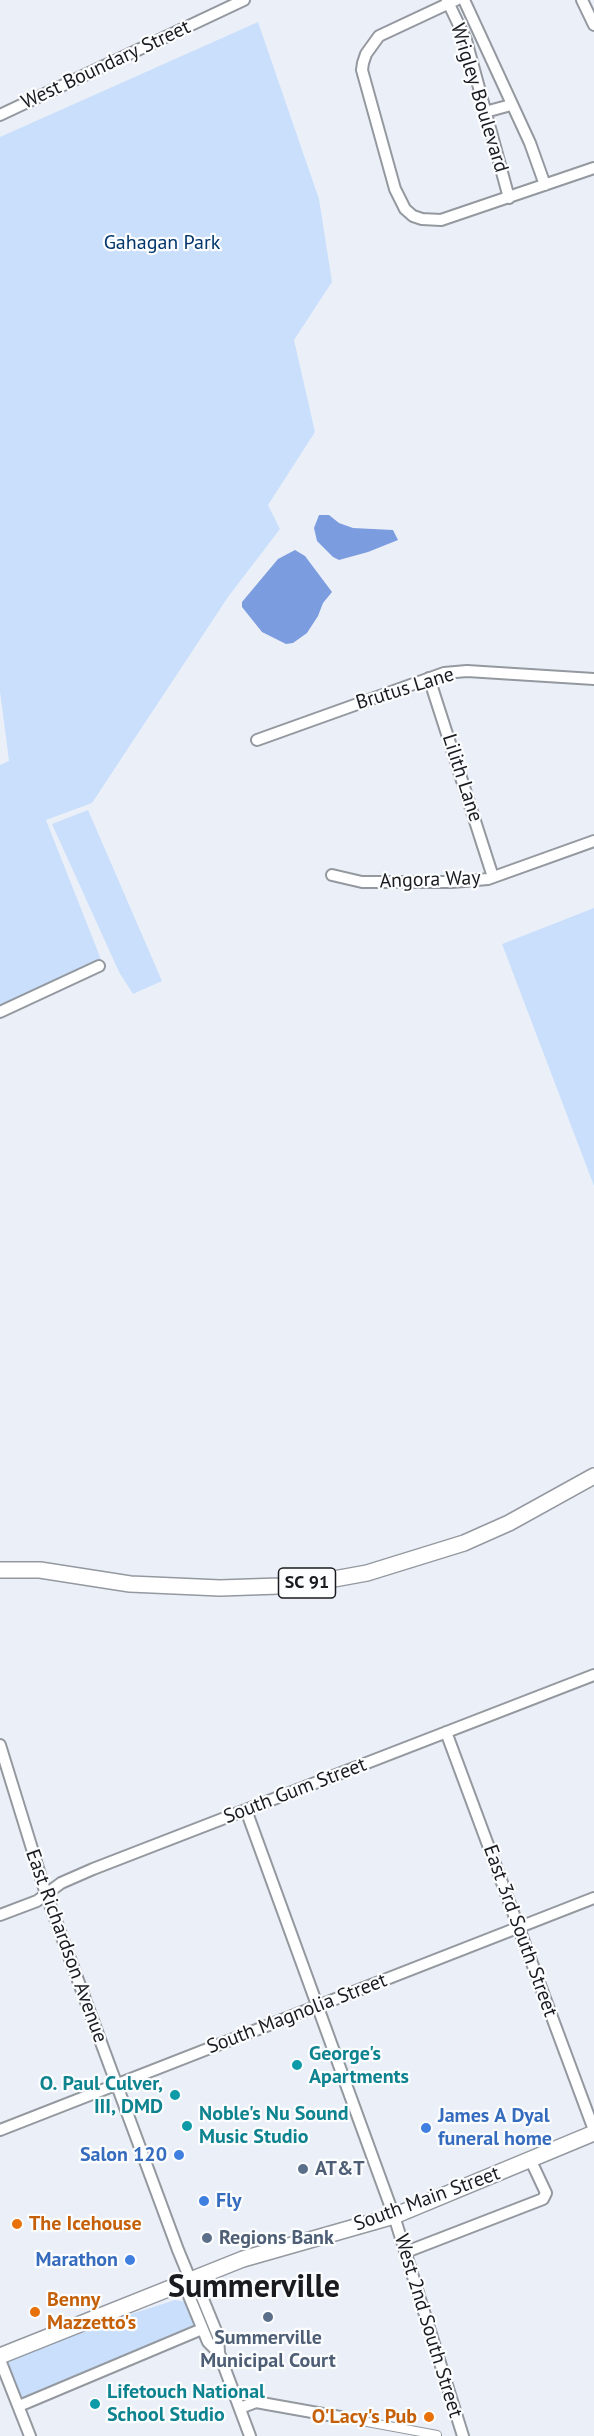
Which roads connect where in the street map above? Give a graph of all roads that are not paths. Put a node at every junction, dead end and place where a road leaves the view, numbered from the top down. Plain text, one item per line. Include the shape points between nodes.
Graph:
1 (244, 0) edge
2 (464, 0) edge
3 (582, 0) edge
4 (451, 1) edge
5 (594, 25) edge
6 (511, 105) junction
7 (485, 112) junction
8 (0, 115) edge
9 (594, 168) edge
10 (546, 185) junction
11 (509, 198) junction
12 (429, 678) junction
13 (594, 679) edge
14 (257, 740) dead end
15 (594, 841) edge
16 (332, 875) dead end
17 (494, 877) junction
18 (99, 966) dead end
19 (0, 1012) edge
20 (594, 1476) edge
21 (0, 1570) edge
22 (594, 1675) edge
23 (446, 1732) junction
24 (0, 1745) edge
25 (246, 1810) junction
26 (46, 1894) junction
27 (594, 1898) edge
28 (0, 1915) edge
29 (519, 1927) junction
30 (317, 2006) junction
31 (116, 2084) junction
32 (0, 2130) edge
33 (594, 2131) edge
34 (531, 2161) junction
35 (394, 2216) junction
36 (406, 2252) junction
37 (190, 2279) junction
38 (202, 2329) junction
39 (219, 2353) junction
40 (0, 2358) edge
41 (19, 2406) junction
42 (240, 2408) junction
43 (340, 2417) joint
44 (437, 2435) edge
45 (30, 2436) edge
46 (250, 2436) edge
47 (463, 2436) edge

1 - 8 street, West Boundary Street
2 - 6 street, Wrigley Boulevard
3 - 5 street
4 - 7 street, Wrigley Boulevard
4 - 11 street via 379,36 366,54 362,70 395,189 413,216 431,220
6 - 7 street
6 - 10 street, Wrigley Boulevard
7 - 11 street, Wrigley Boulevard
9 - 10 street
10 - 11 street
12 - 13 street, Brutus Lane via 467,671
12 - 14 street, Brutus Lane
12 - 17 street, Lilith Lane
15 - 17 street, Angora Way
16 - 17 street, Angora Way via 362,882 452,882
18 - 19 street
20 - 21 main road, SC 91 via 464,1543 416,1560 334,1579 219,1588 130,1584 40,1570
22 - 23 street, South Gum Street
23 - 25 street, South Gum Street
23 - 29 street, East 3rd South Street
24 - 26 street, East Richardson Avenue
25 - 26 street, South Gum Street via 93,1869
25 - 30 street, West 2nd South Street
26 - 28 street, South Gum Street
26 - 31 street, East Richardson Avenue
27 - 29 street, South Magnolia Street
29 - 30 street, South Magnolia Street
29 - 33 street, East 3rd South Street
30 - 31 street, South Magnolia Street
30 - 35 street, West 2nd South Street
31 - 32 street, South Magnolia Street
31 - 37 street, East Richardson Avenue
33 - 34 main road, South Main Street
34 - 35 main road, South Main Street
34 - 36 street via 546,2193 543,2199
35 - 36 street, West 2nd South Street
35 - 37 main road, South Main Street via 266,2251
36 - 47 street, West 2nd South Street
37 - 38 street via 189,2296
37 - 39 street via 200,2292 218,2336
37 - 40 main road, South Main Street
38 - 39 street
38 - 41 street
39 - 42 street
40 - 41 street
41 - 45 street
42 - 43 street via 256,2402
42 - 46 street
43 - 44 street

